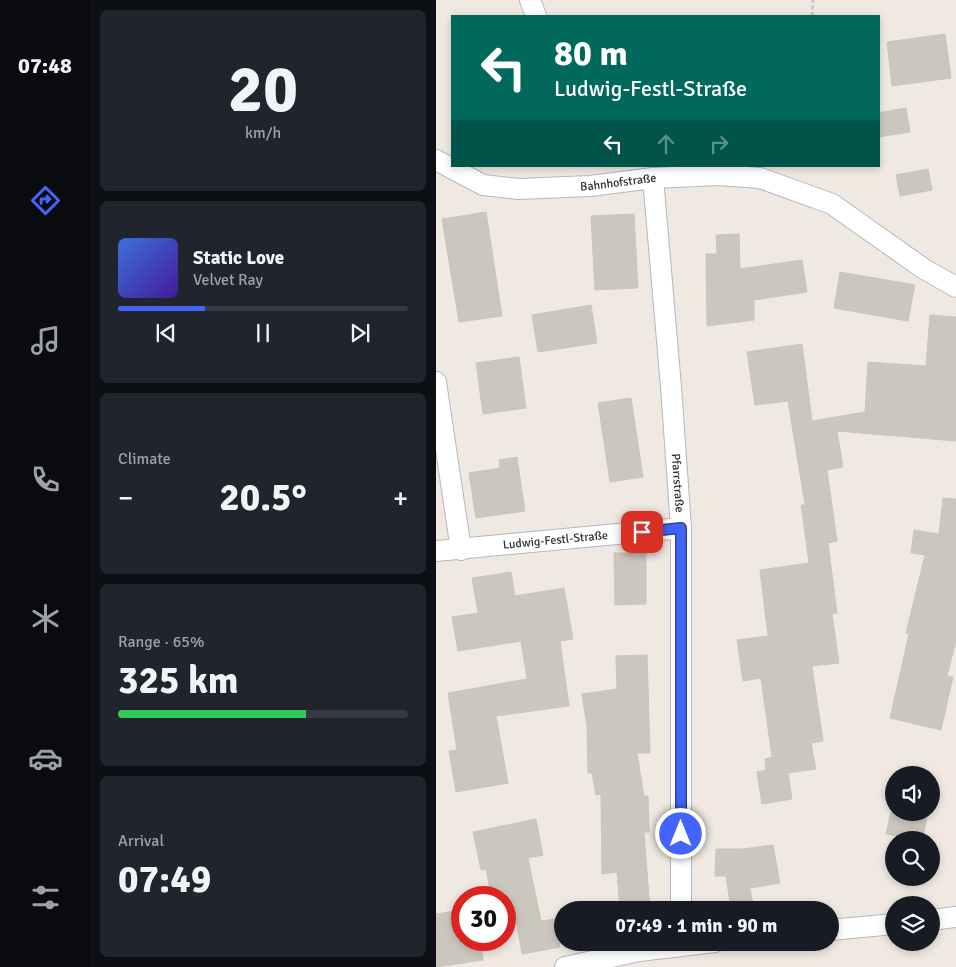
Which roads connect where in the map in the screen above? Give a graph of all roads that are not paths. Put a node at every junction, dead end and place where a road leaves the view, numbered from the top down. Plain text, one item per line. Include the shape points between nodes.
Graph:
1 (530, 0) edge
2 (536, 15) edge
3 (436, 160) edge
4 (653, 178) junction
5 (956, 287) edge
6 (436, 382) edge
7 (681, 528) junction
8 (461, 550) junction
9 (436, 551) edge
10 (682, 901) edge
11 (956, 917) edge
12 (940, 919) edge
13 (885, 925) edge
14 (839, 929) edge
15 (639, 951) edge
16 (565, 967) edge

1 - 2 street
3 - 4 street, Bahnhofstraße via 483,185 519,189 590,186
4 - 5 street, Bahnhofstraße via 719,175 760,178 832,204 924,269
4 - 7 street, Pfarrstraße
6 - 8 street
7 - 8 street, Ludwig-Festl-Straße
7 - 10 street, Pfarrstraße
8 - 9 street, Ludwig-Festl-Straße
11 - 12 street
13 - 14 street
15 - 16 street

